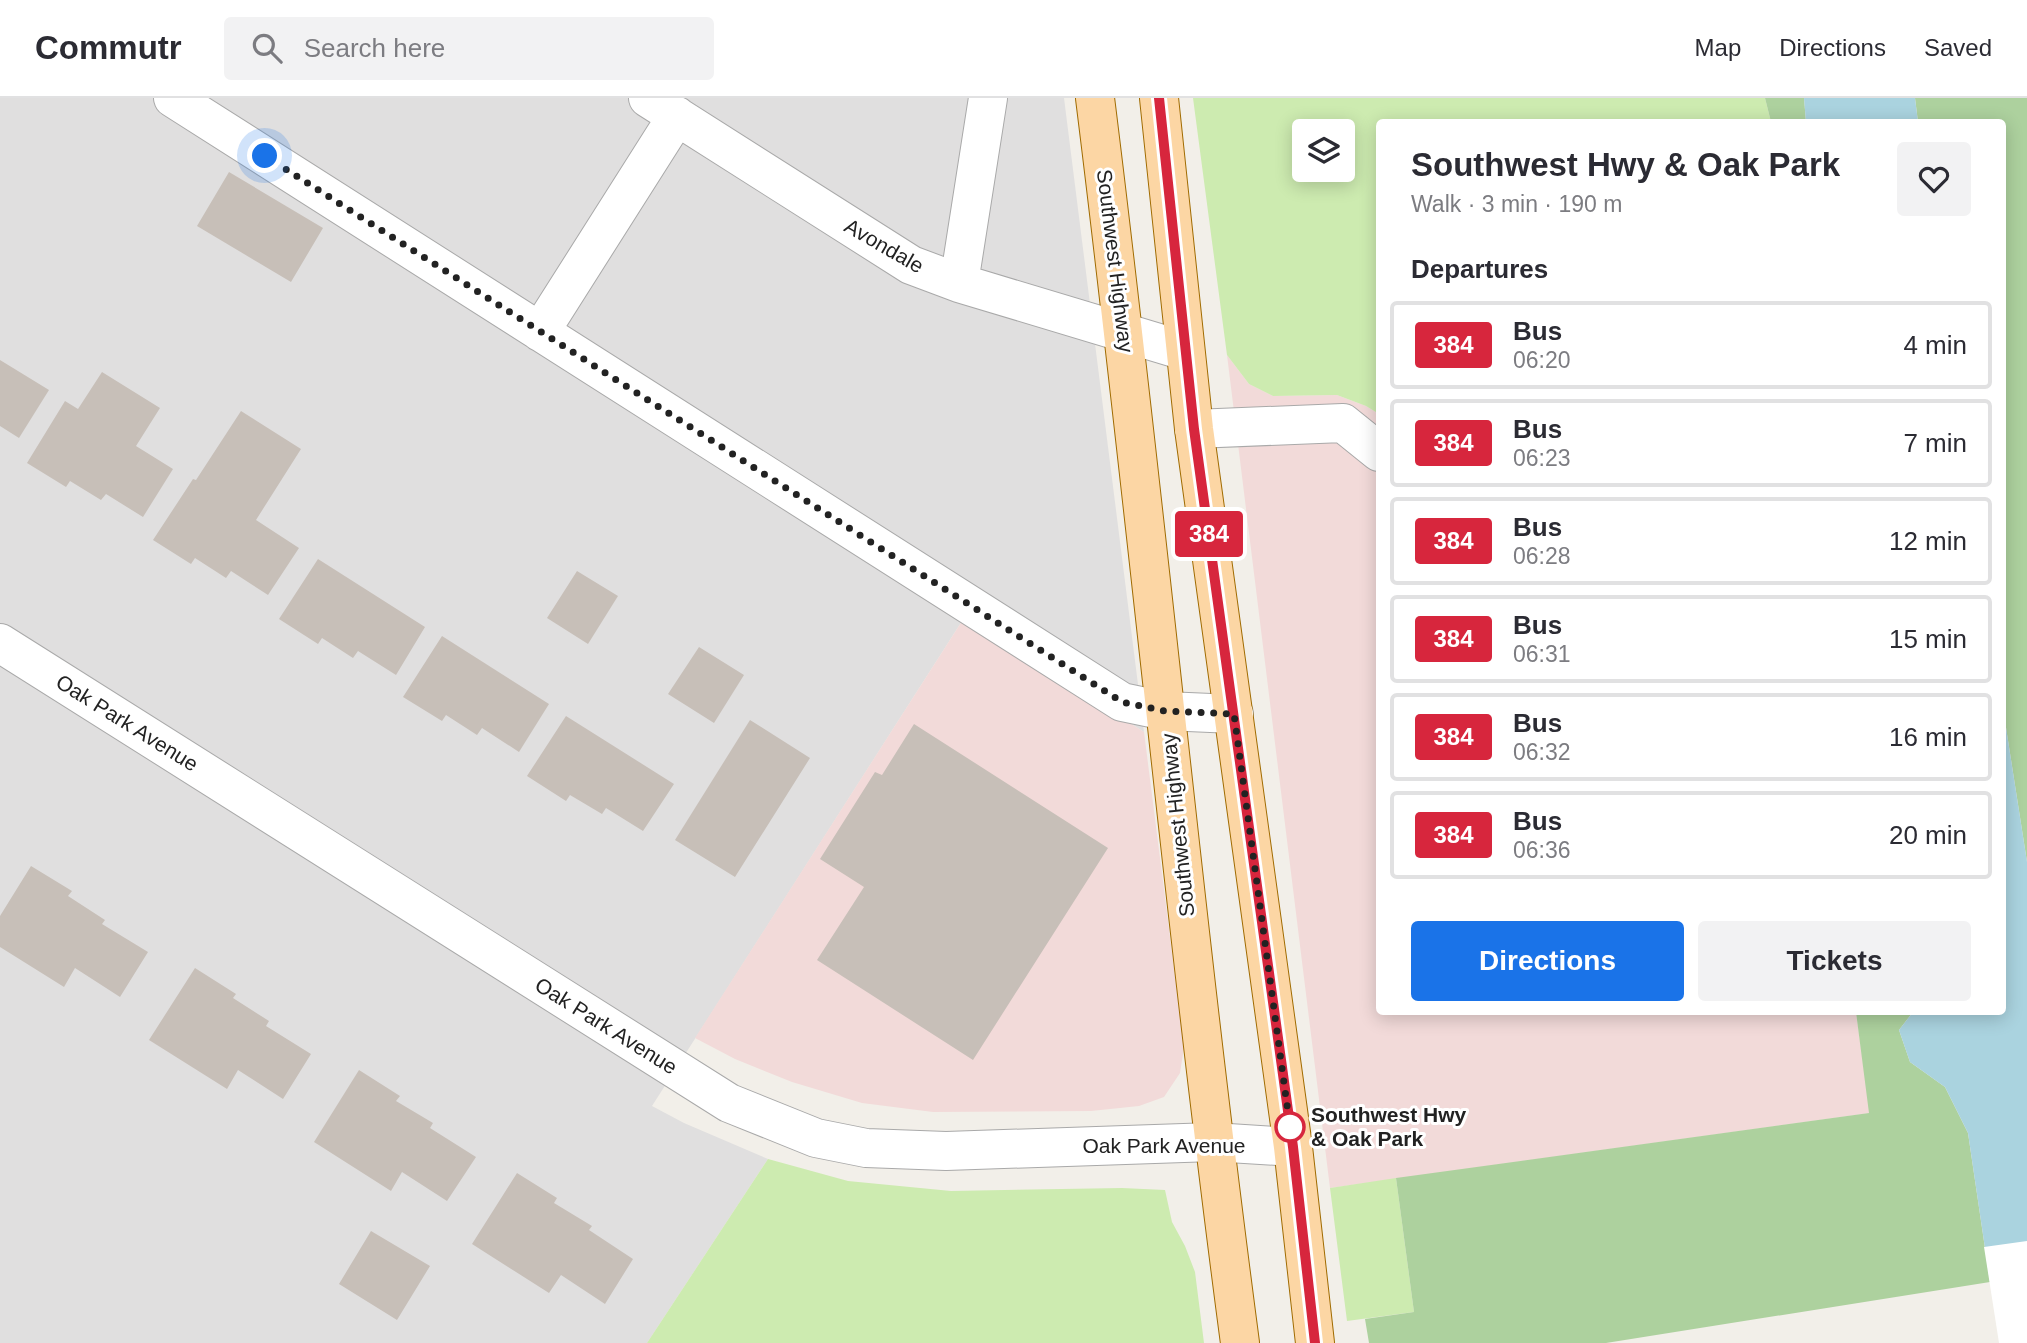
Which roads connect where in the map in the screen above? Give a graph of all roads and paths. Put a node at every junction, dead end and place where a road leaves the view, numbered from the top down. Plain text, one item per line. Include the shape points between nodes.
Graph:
1 (173, 98) edge
2 (988, 98) edge
3 (1095, 98) edge
4 (1158, 98) edge
5 (663, 107) edge
6 (959, 284) junction
7 (540, 332) junction
8 (1125, 333) junction
9 (1185, 351) junction
10 (1194, 429) junction
11 (1376, 451) edge
12 (0, 643) edge
13 (1165, 711) junction
14 (1234, 714) junction
15 (1213, 1142) junction
16 (1293, 1147) junction
17 (1240, 1343) edge
18 (1315, 1343) edge

1 - 7 street
2 - 6 street
3 - 8 main road, Southwest Highway
4 - 9 main road
5 - 6 street, Avondale via 911,265
5 - 7 street
6 - 8 street, Avondale
7 - 13 street via 1122,702
8 - 9 street, Avondale
8 - 13 main road, Southwest Highway
9 - 10 main road
10 - 11 street via 1343,424
10 - 14 main road
12 - 15 street, Oak Park Avenue via 729,1103 816,1138 866,1148 946,1151
13 - 14 street
13 - 15 main road, Southwest Highway
14 - 16 main road
15 - 16 street, Oak Park Avenue
15 - 17 main road, Southwest Highway
16 - 18 main road

